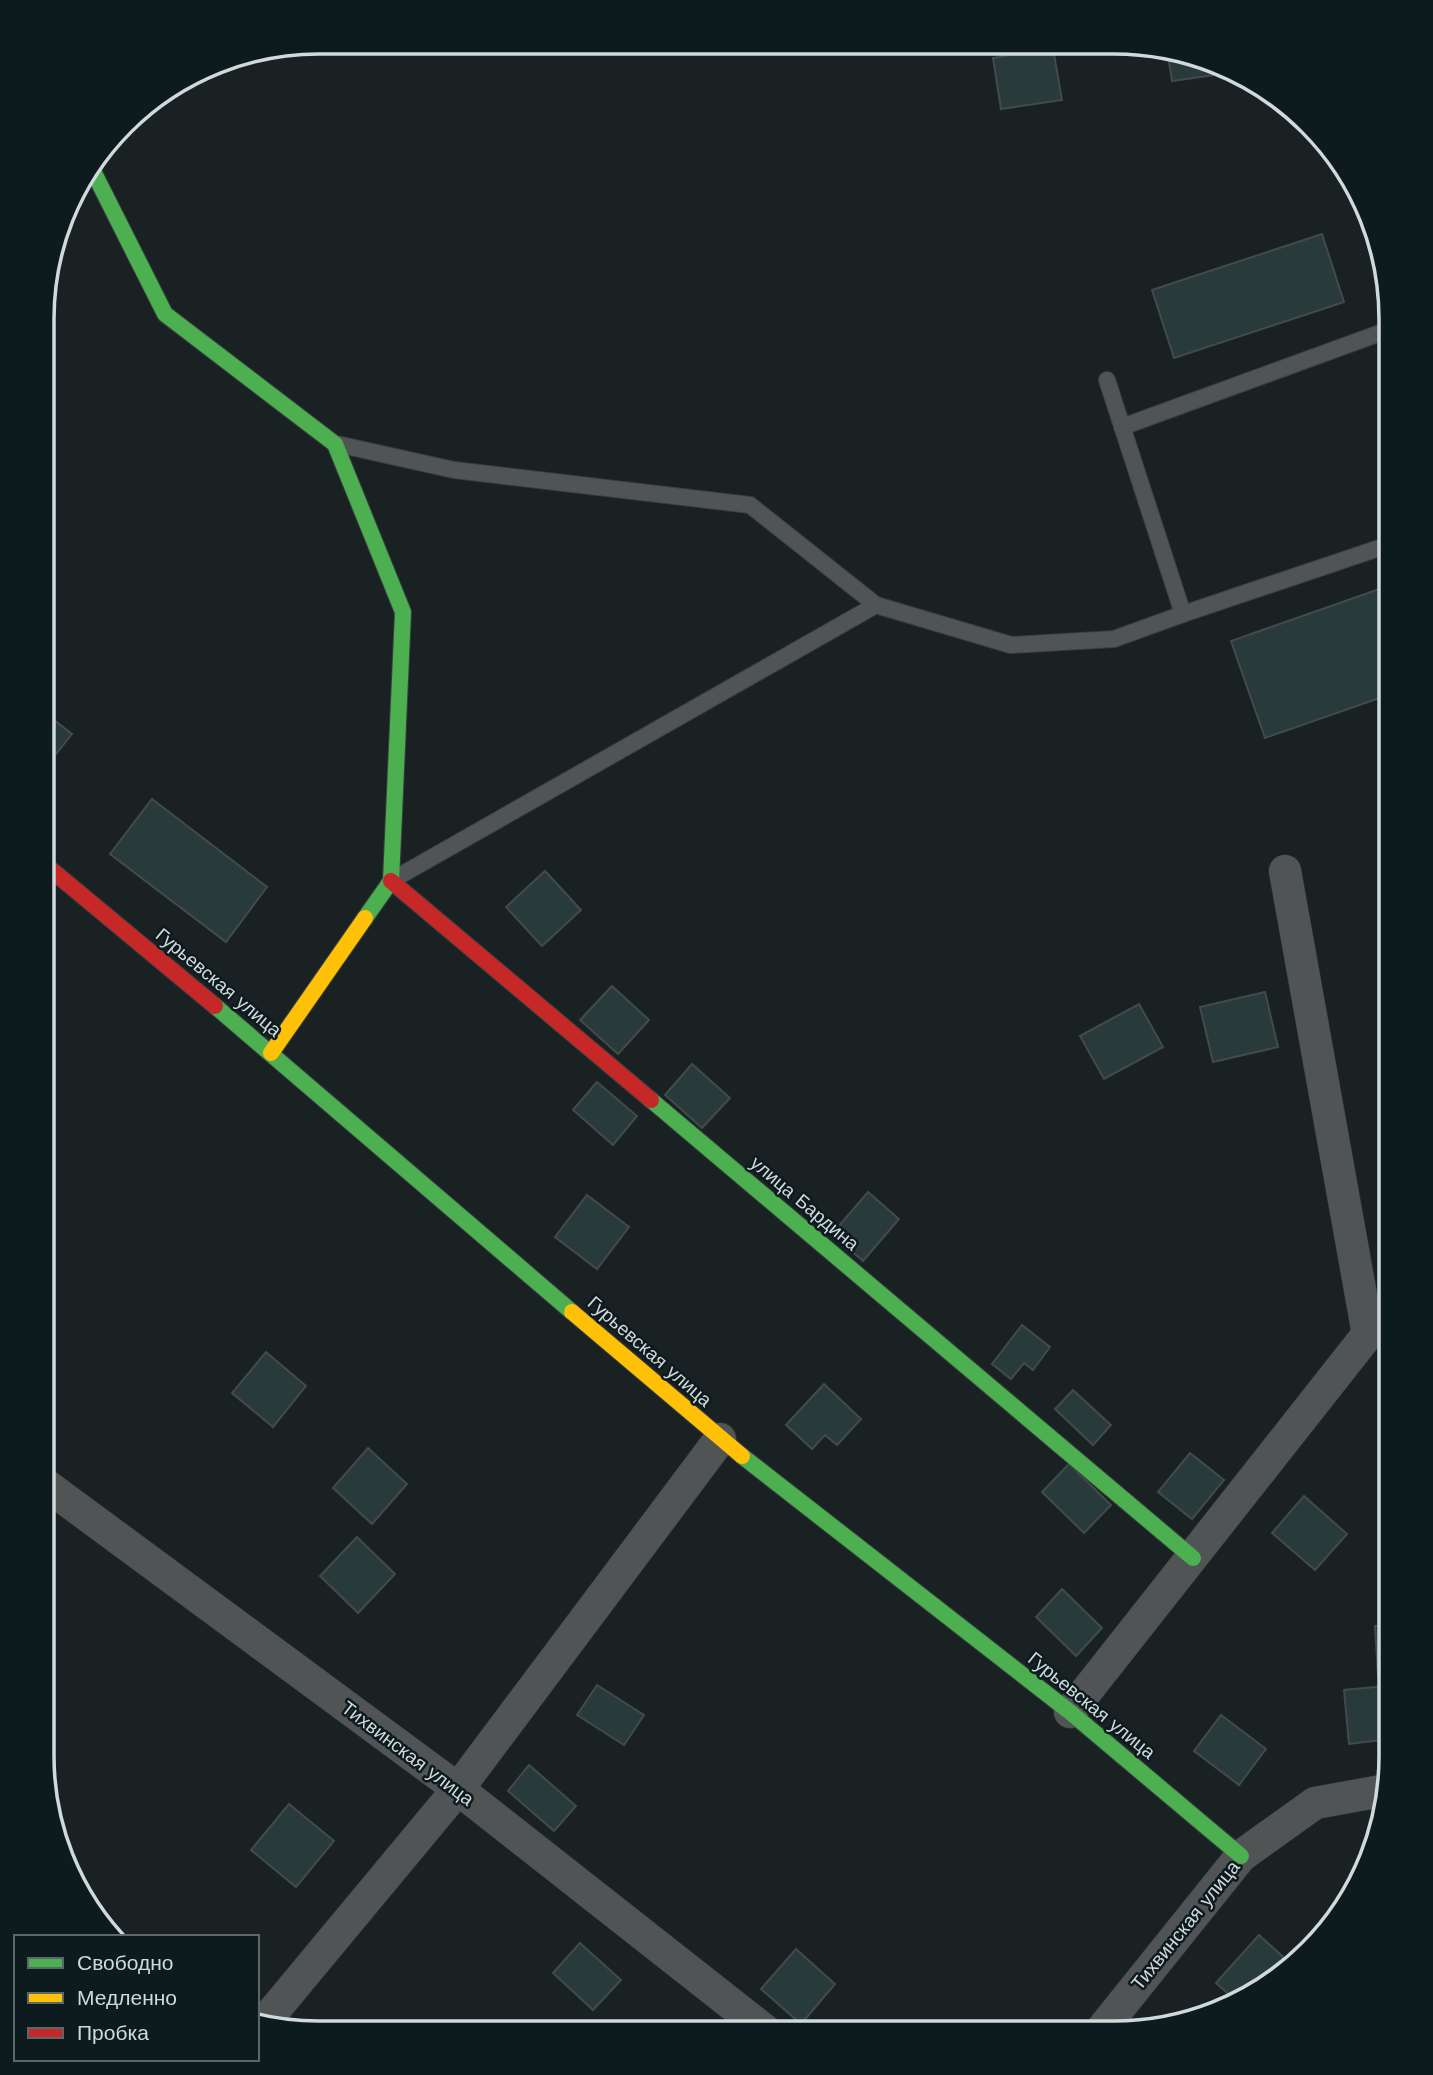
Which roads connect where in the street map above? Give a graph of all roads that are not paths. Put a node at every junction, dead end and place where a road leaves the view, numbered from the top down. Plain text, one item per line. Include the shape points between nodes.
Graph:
1 (96, 178) edge
2 (1379, 333) edge
3 (1107, 380) dead end
4 (1122, 427) junction
5 (335, 444) junction
6 (1379, 548) edge
7 (876, 606) junction
8 (1183, 614) junction
9 (1285, 871) dead end
10 (54, 872) edge
11 (391, 881) junction
12 (271, 1053) junction
13 (1376, 1341) edge
14 (720, 1439) junction
15 (54, 1490) edge
16 (1193, 1558) junction
17 (1070, 1712) junction
18 (458, 1789) junction
19 (1376, 1792) edge
20 (1241, 1856) junction
21 (269, 2016) edge
22 (753, 2021) edge
23 (1109, 2021) edge

1 - 5 street via 165,314
2 - 4 lane
3 - 4 lane
4 - 8 lane
5 - 7 lane via 454,470 750,505
5 - 11 street via 403,612
6 - 8 lane
7 - 8 lane via 1011,645 1114,639
7 - 11 lane
9 - 13 street via 1368,1334
10 - 12 street, Гурьевская улица
11 - 12 street
11 - 16 street, улица Бардина
12 - 14 street, Гурьевская улица
13 - 16 street
14 - 17 street, Гурьевская улица
14 - 18 street
15 - 18 street, Тихвинская улица
16 - 17 street
17 - 20 street, Гурьевская улица
18 - 21 street
18 - 22 street, Тихвинская улица
19 - 20 street, Тихвинская улица via 1315,1803
20 - 23 street, Тихвинская улица

